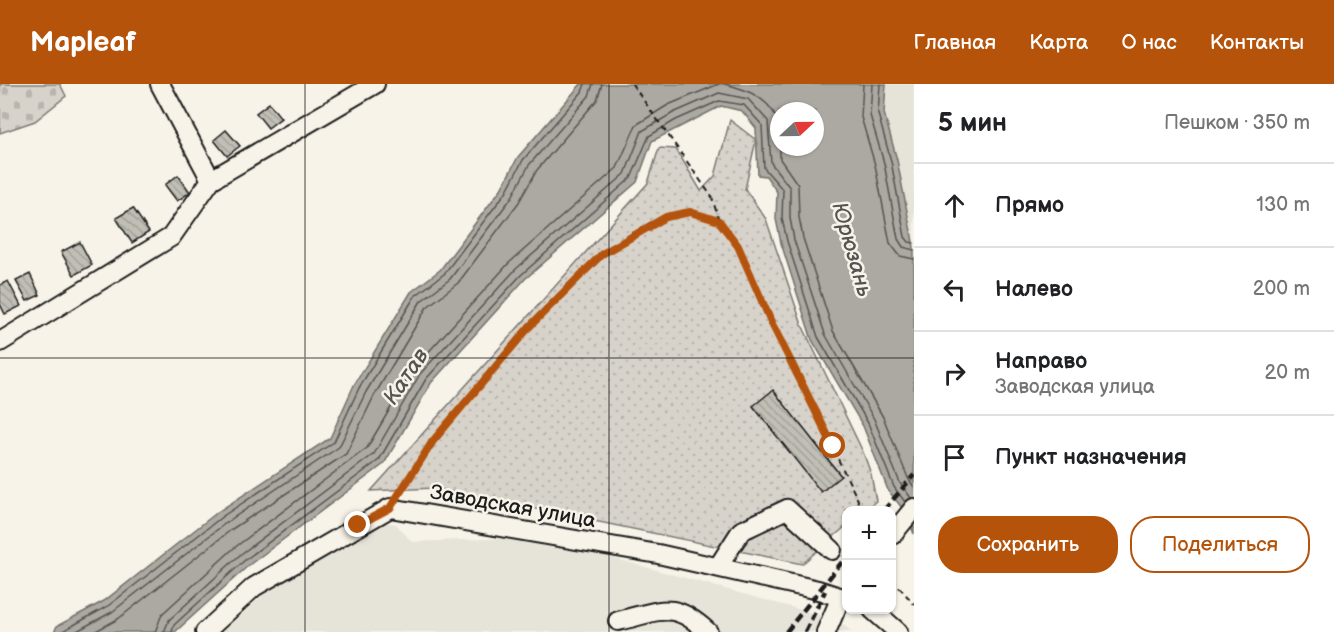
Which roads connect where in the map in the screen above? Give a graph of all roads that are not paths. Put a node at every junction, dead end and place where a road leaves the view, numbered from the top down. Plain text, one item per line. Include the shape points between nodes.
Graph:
1 (159, 84) edge
2 (375, 84) edge
3 (212, 180) junction
4 (0, 342) edge
5 (914, 508) edge
6 (896, 529) edge
7 (832, 550) dead end
8 (718, 567) junction
9 (842, 598) edge
10 (842, 602) edge
11 (878, 614) edge
12 (618, 621) dead end
13 (205, 632) edge
14 (708, 632) edge
15 (826, 632) edge
16 (898, 632) edge

1 - 3 street
2 - 3 street
3 - 4 street via 171,237
5 - 6 street
7 - 8 street via 787,509 741,531
8 - 9 street, Заводская улица
8 - 13 street, Заводская улица via 390,508 254,587
10 - 15 street
11 - 16 street
12 - 14 street via 673,609 684,612

